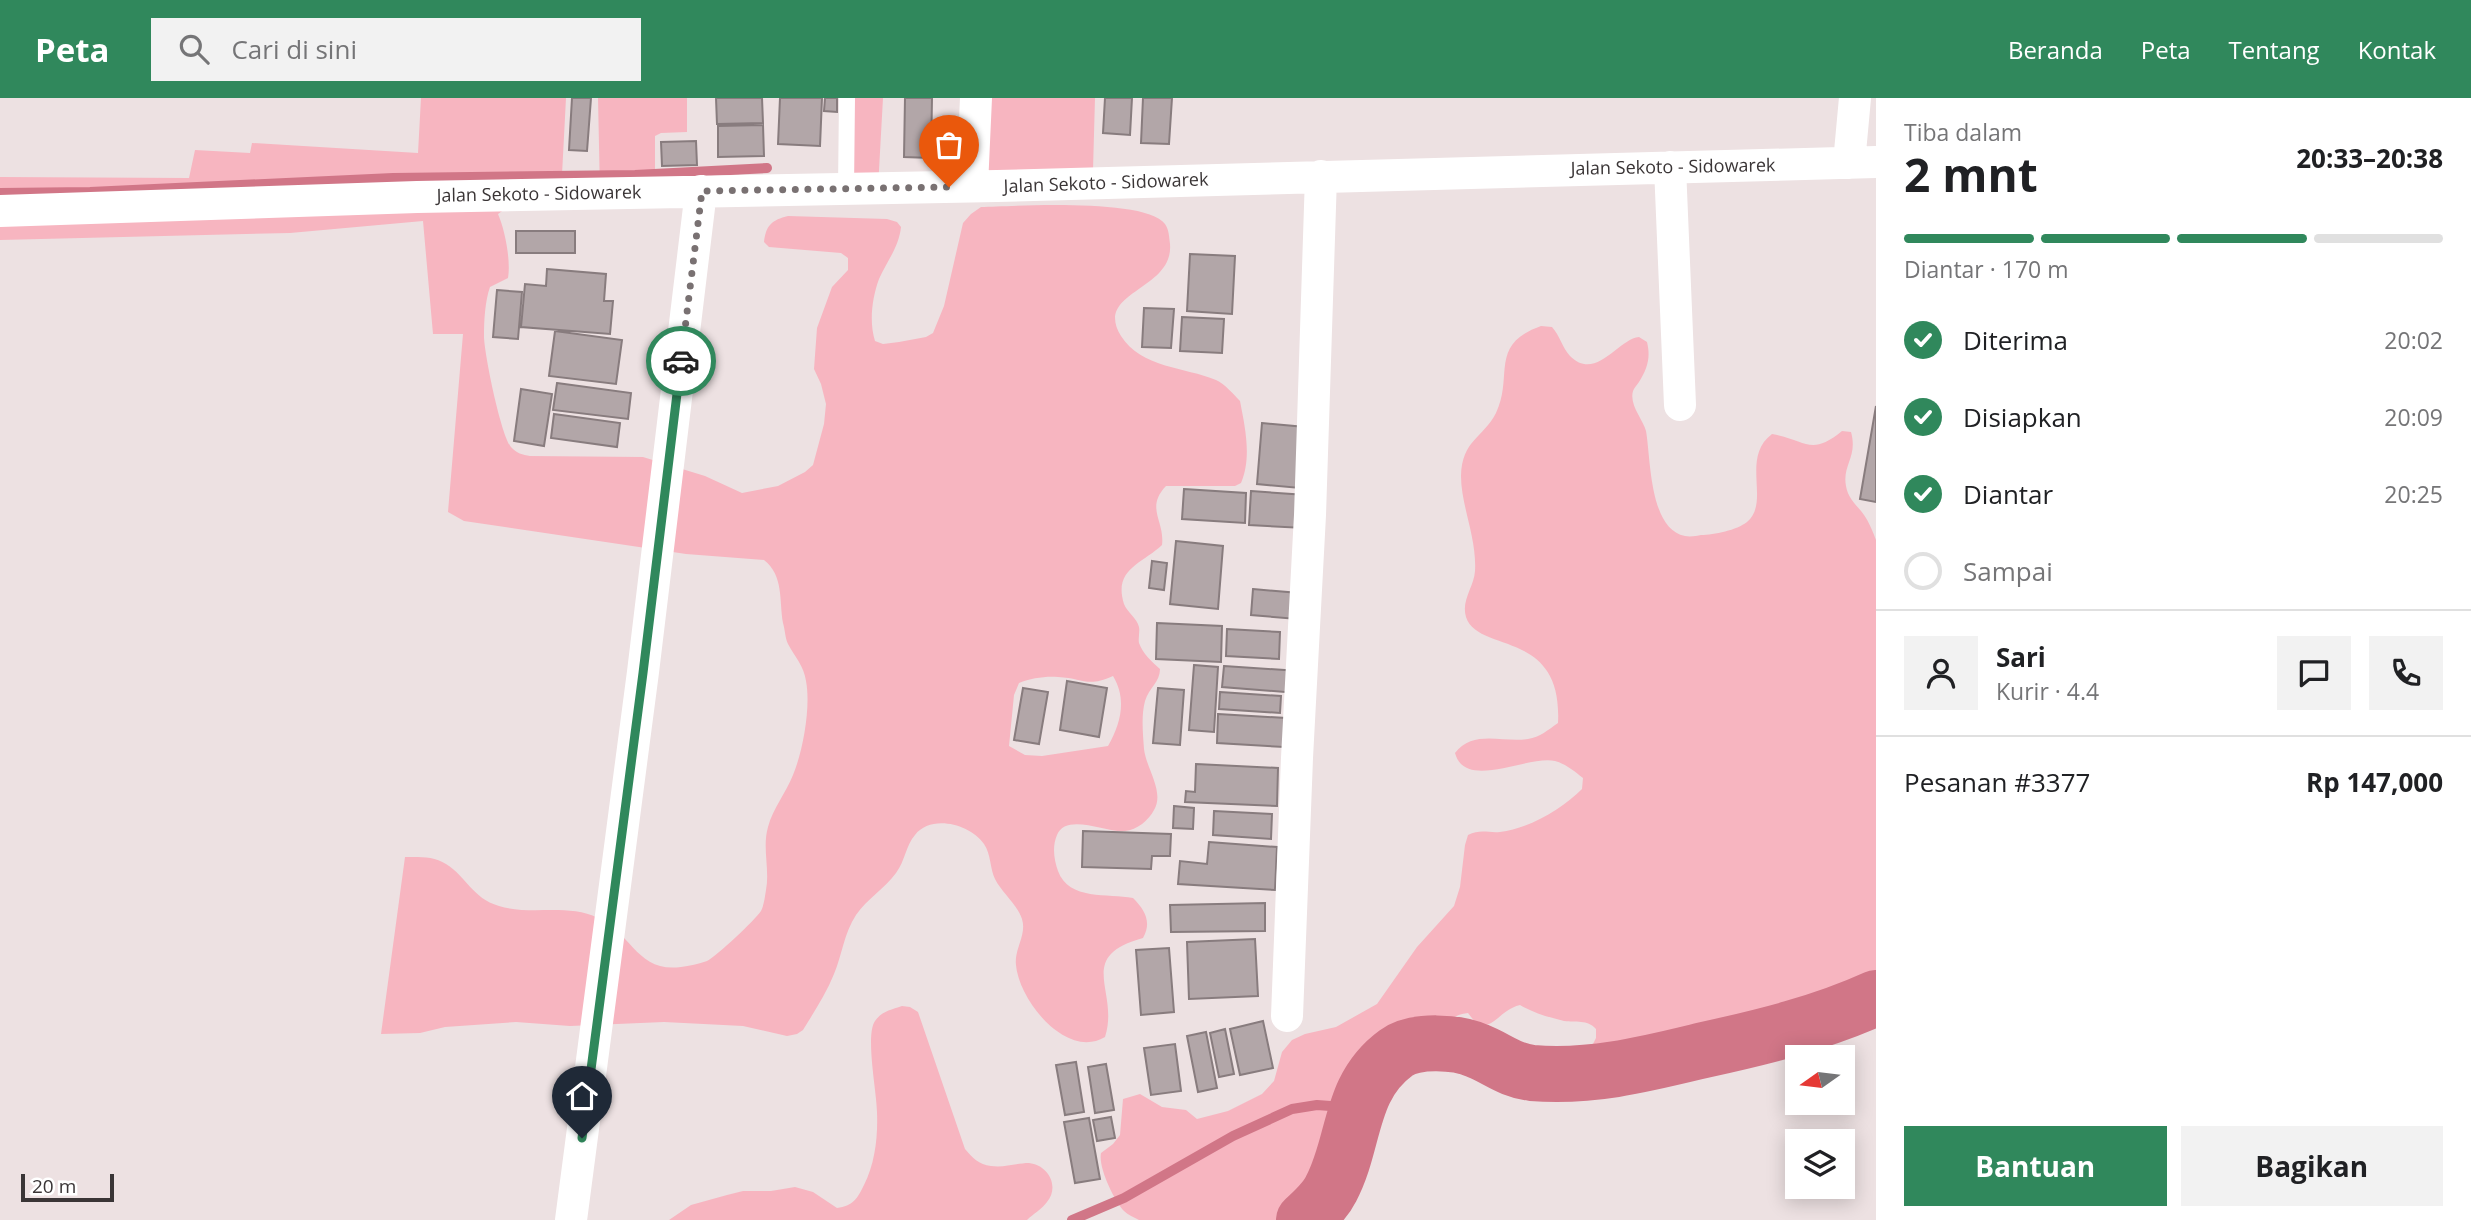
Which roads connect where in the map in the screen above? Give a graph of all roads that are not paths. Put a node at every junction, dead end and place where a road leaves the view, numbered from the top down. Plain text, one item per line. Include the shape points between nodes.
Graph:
1 (847, 98) edge
2 (976, 98) edge
3 (1855, 98) edge
4 (1862, 162) edge
5 (1670, 167) junction
6 (1321, 176) junction
7 (972, 187) junction
8 (846, 189) junction
9 (702, 191) junction
10 (0, 211) edge
11 (1680, 405) dead end
12 (1287, 1016) dead end
13 (571, 1220) edge

1 - 8 lane
2 - 7 street
3 - 4 street
4 - 5 street, Jalan Sekoto - Sidowarek
5 - 6 street, Jalan Sekoto - Sidowarek
5 - 11 street
6 - 7 street, Jalan Sekoto - Sidowarek
6 - 12 street
7 - 8 street, Jalan Sekoto - Sidowarek
8 - 9 street, Jalan Sekoto - Sidowarek
9 - 10 street, Jalan Sekoto - Sidowarek
9 - 13 street

